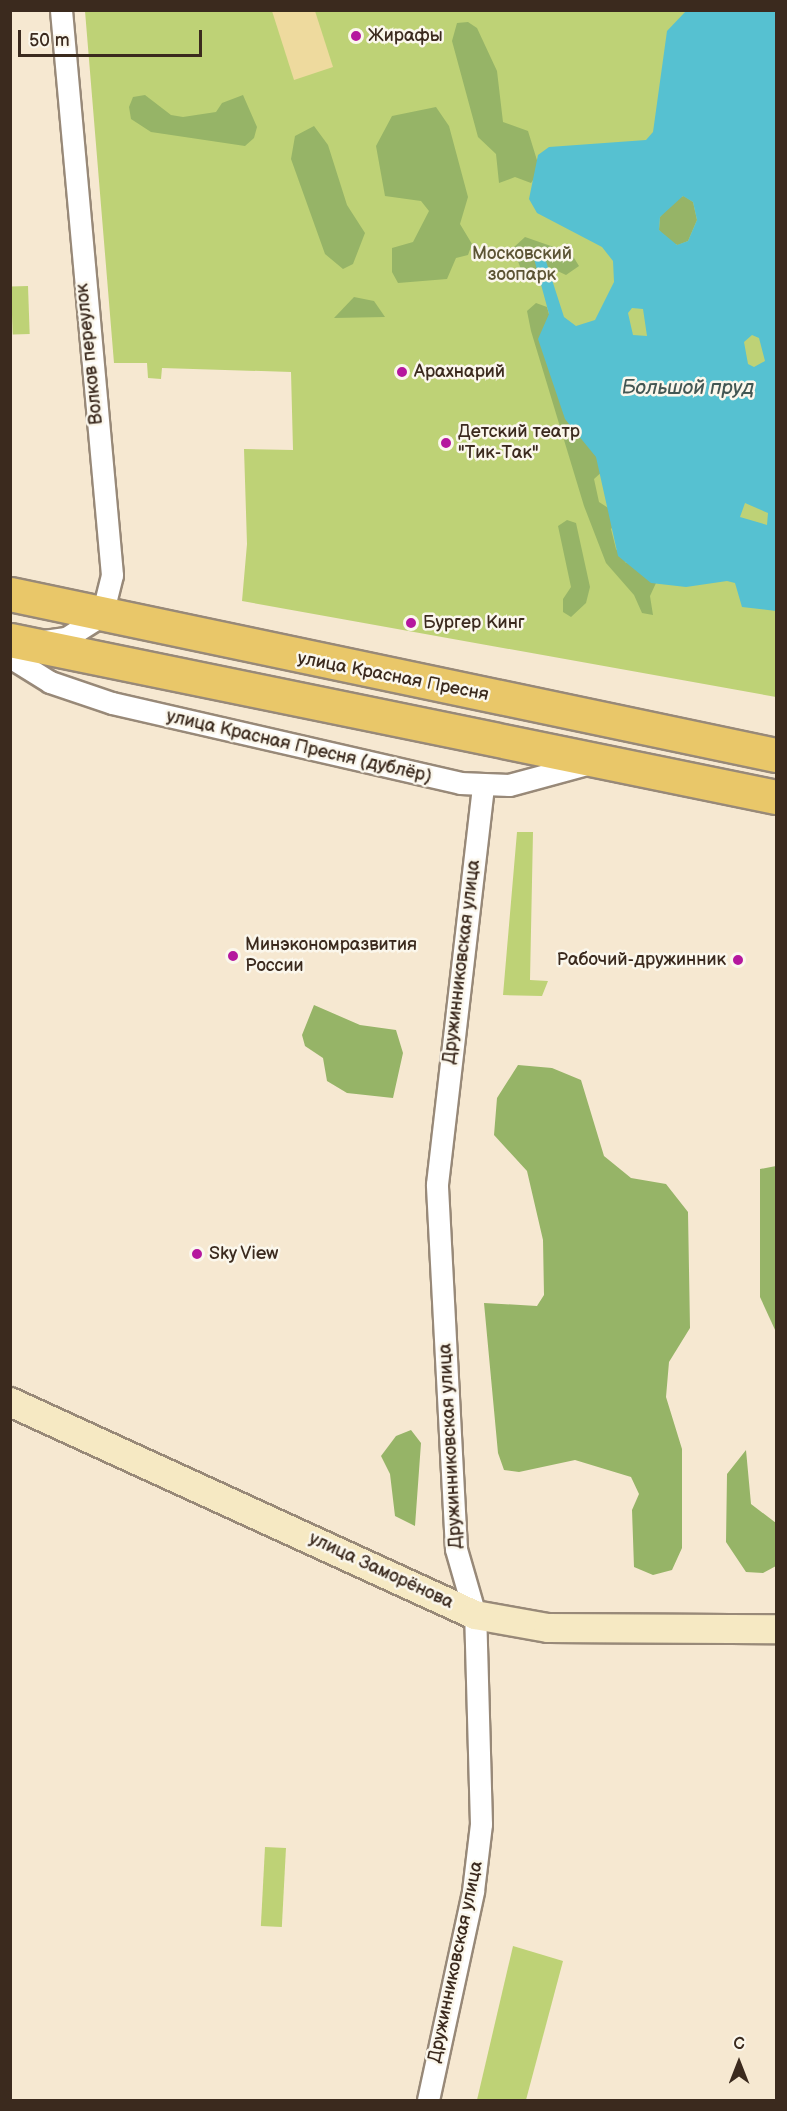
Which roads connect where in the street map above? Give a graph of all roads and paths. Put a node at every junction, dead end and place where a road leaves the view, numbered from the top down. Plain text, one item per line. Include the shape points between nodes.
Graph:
1 (61, 10) edge
2 (10, 594) edge
3 (102, 615) junction
4 (16, 647) edge
5 (777, 755) edge
6 (596, 762) junction
7 (483, 786) junction
8 (777, 797) edge
9 (10, 1402) edge
10 (475, 1615) junction
11 (777, 1629) edge
12 (429, 2100) edge

1 - 3 street, Волков переулок via 112,575
2 - 3 main road, улица Красная Пресня
3 - 4 street via 66,638
3 - 5 main road, улица Красная Пресня
4 - 6 main road
4 - 7 street, улица Красная Пресня (дублёр) via 50,682 112,704
6 - 7 street, улица Красная Пресня (дублёр) via 510,785
6 - 8 main road
7 - 10 street, Дружинниковская улица via 437,1184 456,1549
9 - 10 street, улица Заморёнова
10 - 11 street, улица Заморёнова via 548,1628
10 - 12 street, Дружинниковская улица via 478,1857

